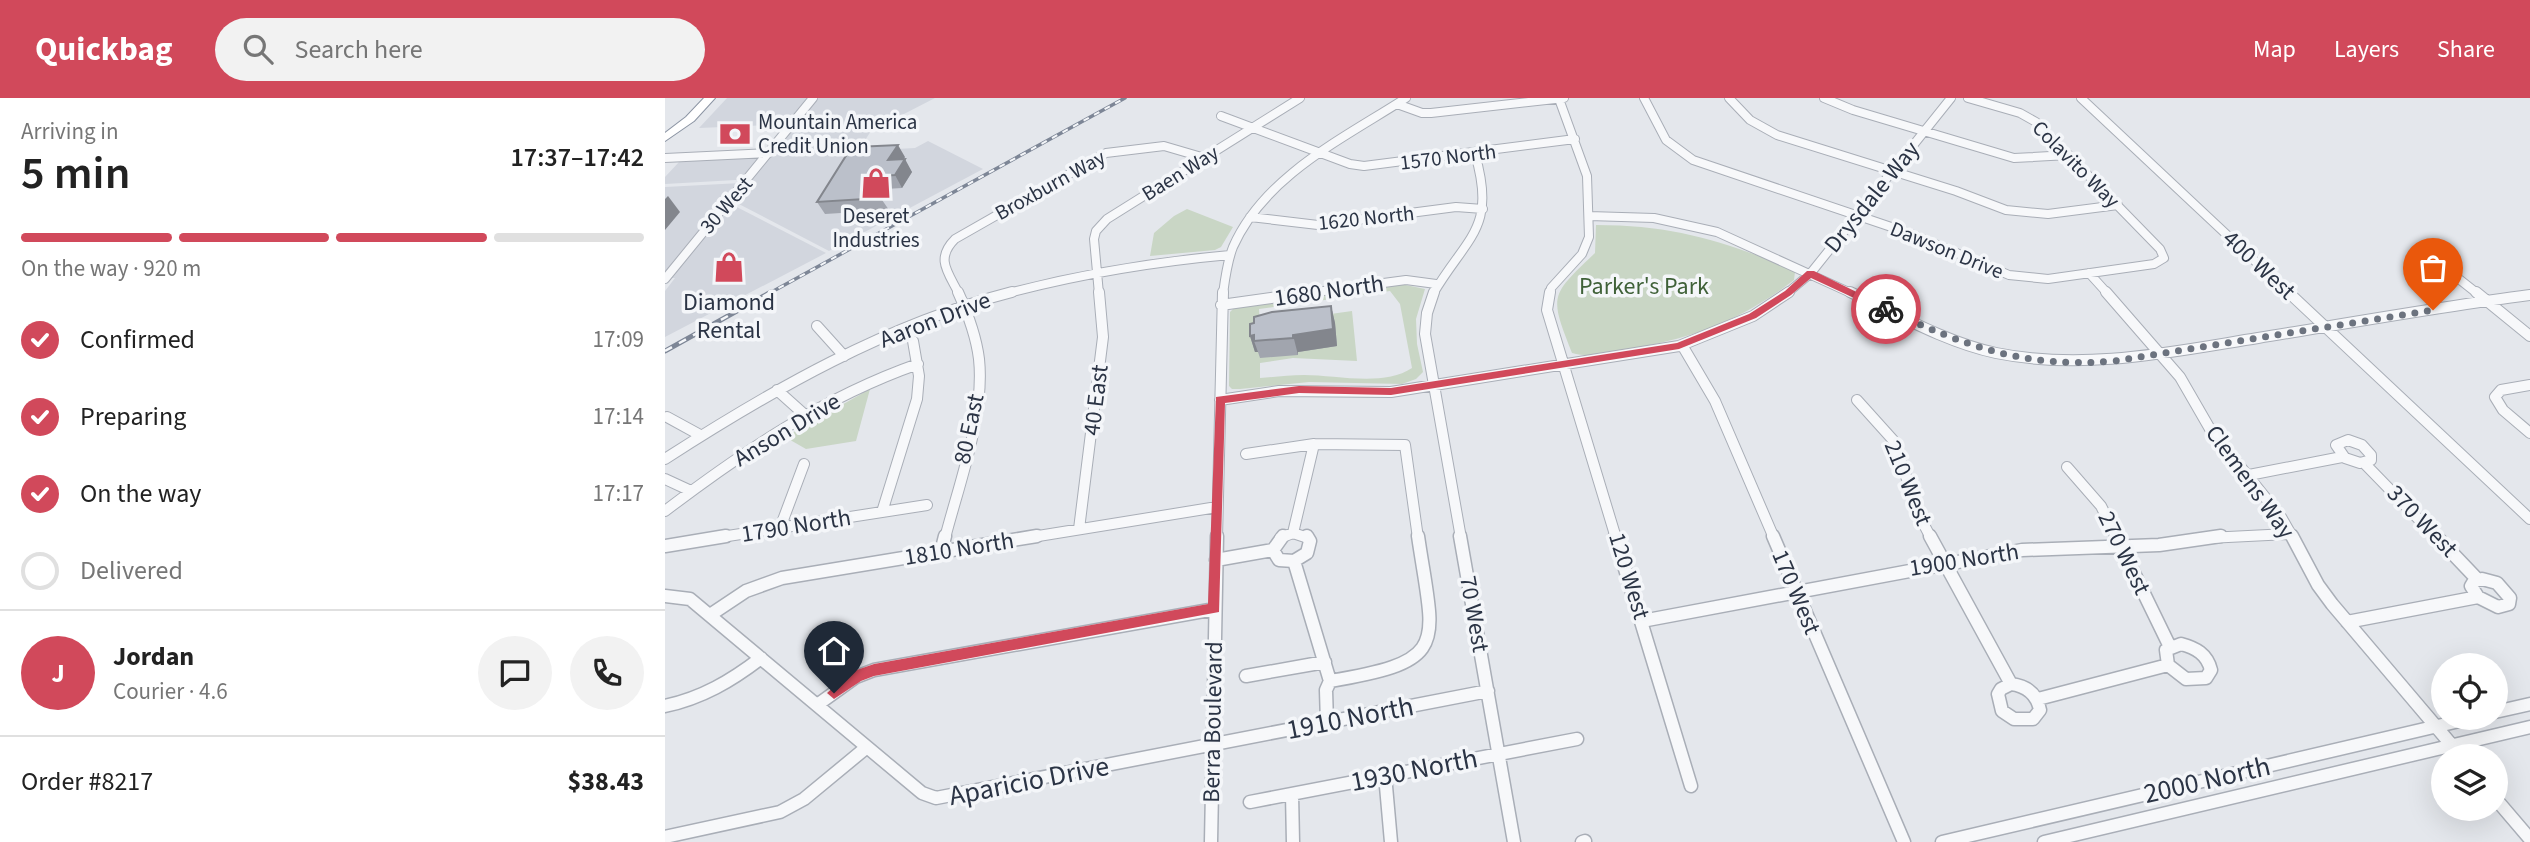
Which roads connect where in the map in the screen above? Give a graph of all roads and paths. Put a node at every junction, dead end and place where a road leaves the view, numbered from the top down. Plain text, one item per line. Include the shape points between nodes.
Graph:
1 (710, 98) edge
2 (813, 98) edge
3 (1300, 98) edge
4 (1562, 98) edge
5 (1644, 98) edge
6 (1729, 98) edge
7 (1824, 98) edge
8 (1951, 98) edge
9 (1968, 98) edge
10 (2081, 98) edge
11 (1401, 101) edge
12 (1221, 116) dead end
13 (690, 119) junction
14 (1253, 128) junction
15 (1925, 131) junction
16 (665, 138) edge
17 (1575, 139) junction
18 (665, 149) edge
19 (769, 153) junction
20 (1323, 154) junction
21 (1475, 154) junction
22 (2069, 155) junction
23 (665, 158) edge
24 (1205, 158) junction
25 (1893, 171) junction
26 (2118, 205) junction
27 (1483, 209) junction
28 (1589, 216) junction
29 (1857, 216) junction
30 (1250, 217) junction
31 (945, 249) joint
32 (1230, 255) junction
33 (2164, 258) joint
34 (2445, 268) dead end
35 (1097, 271) junction
36 (2089, 273) junction
37 (1810, 274) junction
38 (665, 279) edge
39 (1436, 284) junction
40 (2530, 295) edge
41 (2487, 302) junction
42 (1221, 305) junction
43 (964, 307) junction
44 (817, 326) dead end
45 (2325, 327) junction
46 (2530, 336) edge
47 (913, 341) dead end
48 (1682, 345) junction
49 (2159, 354) junction
50 (844, 356) junction
51 (918, 364) junction
52 (1565, 366) junction
53 (2530, 385) edge
54 (1434, 386) junction
55 (777, 390) junction
56 (1220, 400) junction
57 (1857, 400) dead end
58 (667, 416) dead end
59 (806, 416) junction
60 (2530, 433) edge
61 (700, 435) junction
62 (1314, 444) junction
63 (1246, 454) dead end
64 (2342, 457) junction
65 (665, 459) edge
66 (804, 464) dead end
67 (2365, 464) junction
68 (2067, 467) dead end
69 (2249, 475) junction
70 (665, 479) edge
71 (691, 491) junction
72 (927, 505) dead end
73 (1217, 507) junction
74 (665, 511) edge
75 (882, 512) junction
76 (2530, 519) edge
77 (780, 528) junction
78 (1079, 529) junction
79 (1293, 533) junction
80 (2290, 534) junction
81 (2120, 546) junction
82 (665, 547) edge
83 (1273, 550) junction
84 (941, 552) junction
85 (1216, 559) junction
86 (1294, 561) junction
87 (1944, 562) junction
88 (2477, 579) junction
89 (1795, 592) junction
90 (665, 596) edge
91 (2478, 597) junction
92 (1215, 608) junction
93 (710, 615) junction
94 (1642, 621) junction
95 (2347, 622) junction
96 (2170, 647) junction
97 (761, 658) junction
98 (1325, 662) junction
99 (2168, 665) junction
100 (1246, 676) dead end
101 (1330, 681) junction
102 (2011, 684) junction
103 (1487, 691) junction
104 (2038, 699) junction
105 (2530, 704) edge
106 (817, 705) junction
107 (665, 706) edge
108 (2508, 709) edge
109 (2431, 720) edge
110 (1327, 723) junction
111 (2431, 727) edge
112 (2530, 727) edge
113 (2439, 730) edge
114 (1577, 739) dead end
115 (2450, 744) edge
116 (2478, 744) edge
117 (1212, 745) junction
118 (867, 747) junction
119 (1499, 753) junction
120 (2431, 757) edge
121 (1385, 775) junction
122 (1691, 786) dead end
123 (1292, 794) junction
124 (1250, 802) dead end
125 (2508, 813) edge
126 (665, 836) edge
127 (2530, 839) edge
128 (1211, 842) edge
129 (1293, 842) edge
130 (1391, 842) edge
131 (1514, 842) edge
132 (1904, 842) edge
133 (1942, 842) edge
134 (2044, 842) edge

1 - 13 highway
2 - 19 street, 30 West
3 - 14 street, Baen Way
4 - 11 street via 1431,113
4 - 17 street
5 - 29 street, Dawson Drive via 1663,135 1686,157
6 - 25 street via 1750,120 1777,135
7 - 15 street
8 - 15 street, Drysdale Way
9 - 22 street, Colavito Way via 2030,117
10 - 45 street, 400 West
11 - 20 street, Berra Boulevard
12 - 14 street, 1570 North
13 - 16 highway
13 - 18 highway
14 - 20 street, 1570 North
14 - 24 street, Baen Way
15 - 22 street via 2014,158
15 - 25 street, Drysdale Way
17 - 21 street, 1570 North
17 - 28 street via 1587,176
19 - 23 street
19 - 38 street, 30 West
20 - 21 street, 1570 North via 1364,166
20 - 30 street, Berra Boulevard via 1296,172
21 - 27 street via 1484,191
22 - 26 street, Colavito Way
24 - 31 street, Broxburn Way via 1164,146 1102,154
24 - 35 street, Baen Way via 1103,223 1094,239
25 - 26 street via 2014,212 2048,214
25 - 29 street, Drysdale Way
26 - 33 street, Colavito Way
27 - 30 street, 1620 North via 1456,207 1318,225
27 - 39 street via 1467,246
28 - 37 street via 1638,216 1692,225 1741,241
28 - 52 street, 120 West via 1586,249 1554,283 1547,298
29 - 36 street, Dawson Drive via 2009,275 2047,279
29 - 37 street, Drysdale Way
30 - 32 street, Berra Boulevard
31 - 43 street, 80 East via 943,260
32 - 35 street, Aaron Drive via 1184,257
32 - 42 street, Berra Boulevard
33 - 36 street, Dawson Drive via 2154,264
34 - 41 street
35 - 43 street, Aaron Drive
35 - 78 street, 40 East via 1102,359
36 - 49 street, Clemens Way
37 - 48 street, Drysdale Way via 1753,316
37 - 49 street via 1944,336 1997,354 2074,363
39 - 42 street, 1680 North via 1406,281
39 - 54 street, 70 West via 1424,325
40 - 41 street
41 - 45 street
41 - 46 street
42 - 56 street, Berra Boulevard
43 - 50 street, Aaron Drive
43 - 84 street, 80 East via 976,340 979,386
44 - 50 street
45 - 49 street
45 - 76 street, 400 West
47 - 51 street
48 - 52 street, Drysdale Way
48 - 89 street, 170 West via 1715,401
49 - 69 street, Clemens Way via 2180,377 2210,429
50 - 55 street, Aaron Drive
51 - 59 street, Anson Drive via 874,380
51 - 75 street via 917,399
52 - 54 street, Drysdale Way
52 - 94 street, 120 West
53 - 60 street via 2501,390 2495,397
54 - 56 street, Drysdale Way via 1391,392 1289,390
54 - 103 street, 70 West
55 - 59 street
55 - 61 street, Aaron Drive
56 - 73 street, Berra Boulevard
57 - 87 street, 210 West via 1893,440 1917,508
58 - 61 street
59 - 71 street, Anson Drive
61 - 65 street, Aaron Drive
62 - 63 street
62 - 79 street
62 - 101 street via 1405,445 1431,625 1426,646 1407,663
64 - 67 street
64 - 67 street via 2336,451 2337,443 2353,441 2371,455
64 - 69 street
66 - 77 street
67 - 88 street, 370 West
68 - 81 street, 270 West via 2095,496
69 - 80 street, Clemens Way
70 - 71 street
71 - 74 street, Anson Drive
72 - 75 street, 1790 North
73 - 78 street, 1810 North
73 - 85 street, Berra Boulevard
75 - 77 street, 1790 North
77 - 82 street, 1790 North
78 - 84 street, 1810 North
79 - 83 street via 1279,538
79 - 86 street via 1310,541 1307,553
80 - 81 street, 1900 North
80 - 95 street, Clemens Way via 2318,585
81 - 87 street, 1900 North via 2022,550
81 - 96 street, 270 West
83 - 85 street
83 - 86 street via 1279,560
84 - 93 street, 1810 North via 763,583
85 - 92 street, Berra Boulevard
86 - 98 street
87 - 89 street, 1900 North
87 - 102 street, 210 West
88 - 91 street via 2471,586
88 - 91 street, 370 West via 2502,587 2510,601 2498,607
89 - 94 street, 1900 North
89 - 132 street, 170 West
90 - 93 street, Aparicio Drive via 690,599
91 - 95 street
92 - 106 street via 874,670
92 - 117 street, Berra Boulevard
93 - 97 street, Aparicio Drive
94 - 122 street, 120 West
95 - 109 street, Clemens Way
96 - 99 street via 2165,654
96 - 99 street via 2196,648 2211,670 2206,678 2193,681
97 - 106 street, Aparicio Drive
97 - 107 street via 703,697
98 - 100 street
98 - 101 street
99 - 104 street
101 - 110 street
102 - 104 street
102 - 104 street via 2001,689 1997,699 2007,716 2033,719 2040,710
103 - 110 street, 1910 North
103 - 119 street, 70 West
105 - 108 street
106 - 118 street, Aparicio Drive
110 - 117 street, 1910 North
111 - 133 street, 2000 North
112 - 116 street, 2000 North
113 - 115 street, Clemens Way
114 - 119 street, 1930 North
117 - 118 street, Aparicio Drive via 936,799 922,793
117 - 128 street, Berra Boulevard
118 - 126 street via 804,799 780,812
119 - 121 street, 1930 North
119 - 131 street, 70 West
120 - 134 street, 2000 North
121 - 123 street, 1930 North
121 - 130 street
123 - 124 street, 1930 North
123 - 129 street
125 - 127 street

